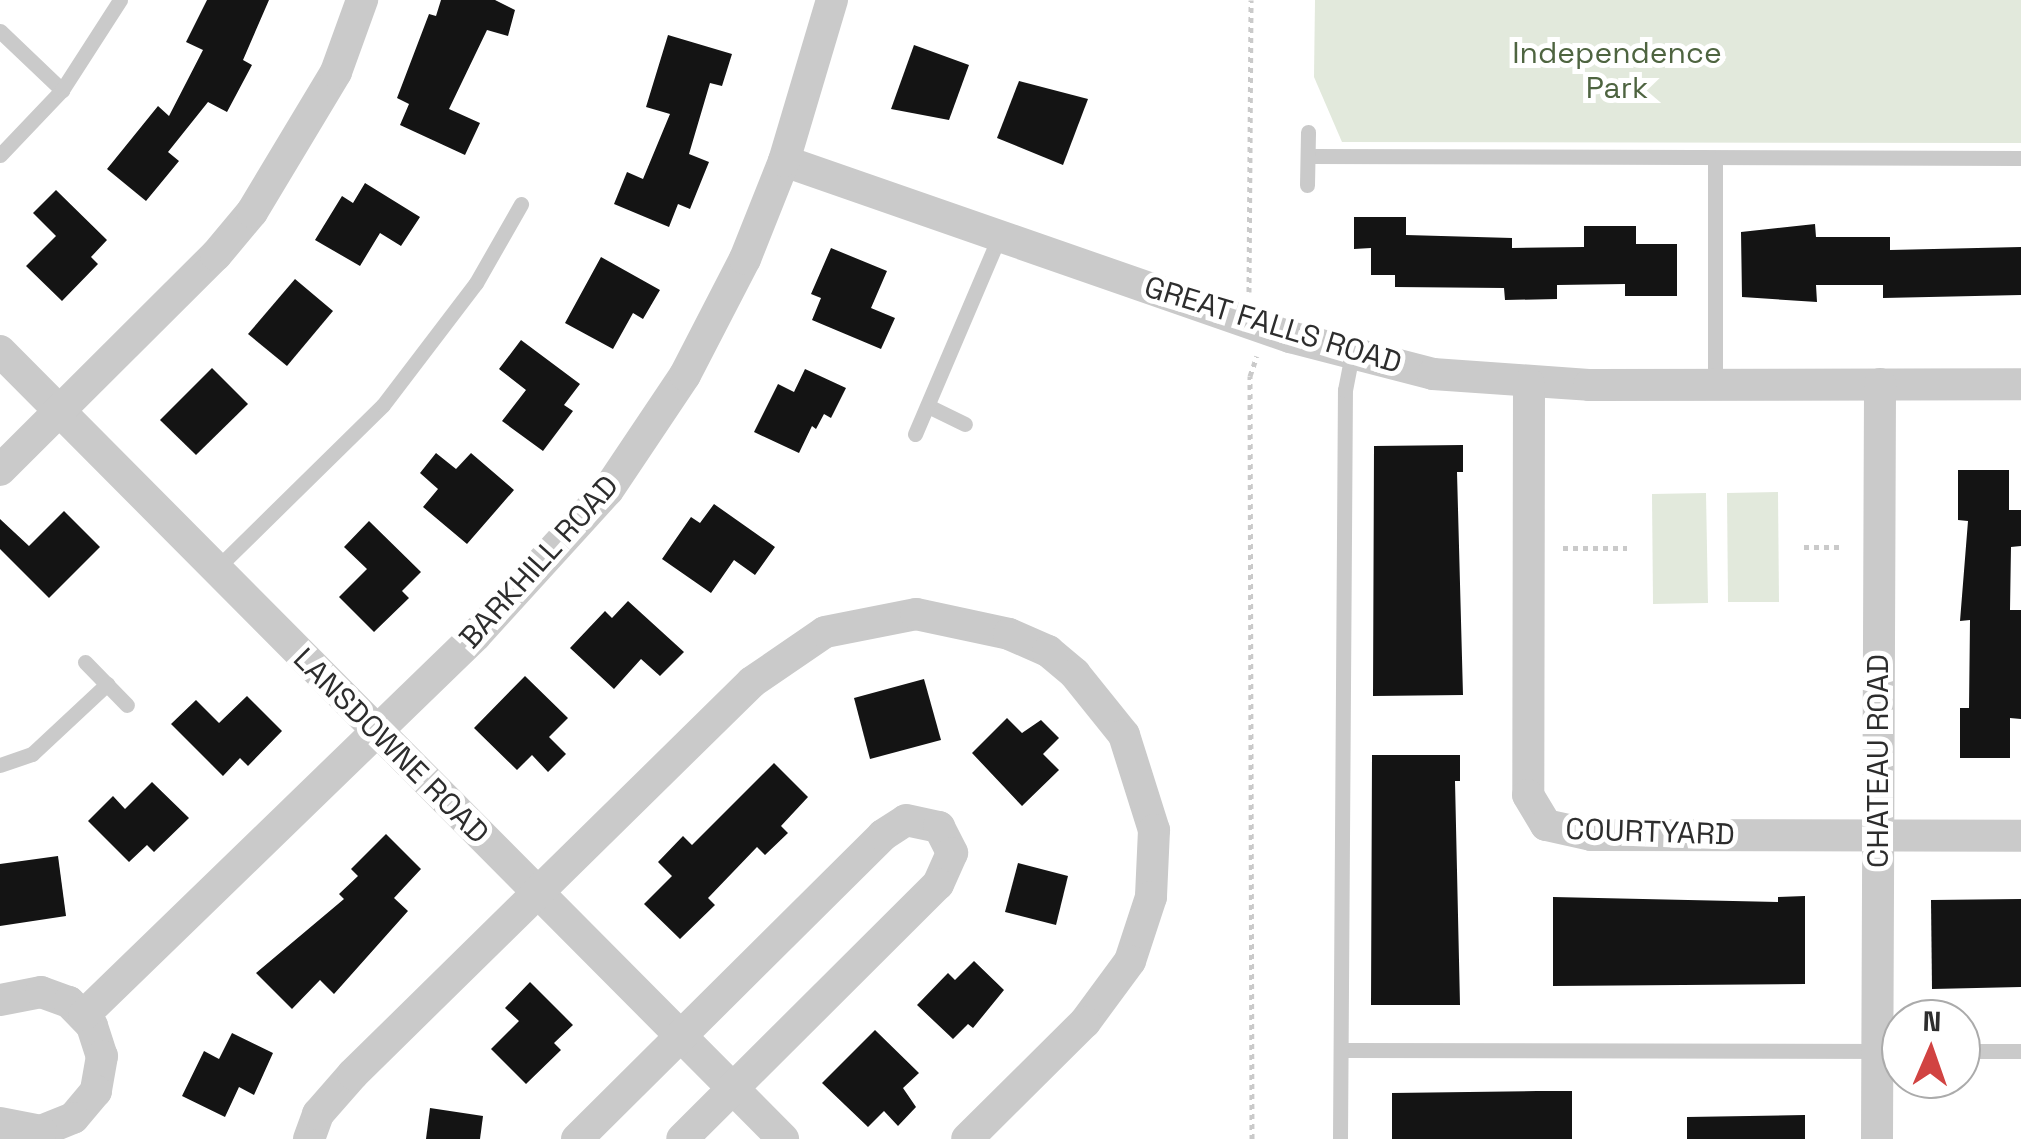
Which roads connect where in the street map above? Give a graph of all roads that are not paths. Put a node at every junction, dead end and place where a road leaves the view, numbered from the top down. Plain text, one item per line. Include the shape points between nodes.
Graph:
1 (120, 0) edge
2 (362, 0) edge
3 (832, 0) edge
4 (0, 31) edge
5 (62, 90) junction
6 (1308, 132) dead end
7 (0, 155) edge
8 (1308, 156) junction
9 (1715, 158) junction
10 (2021, 158) edge
11 (784, 161) junction
12 (1308, 184) dead end
13 (521, 204) dead end
14 (1000, 235) junction
15 (0, 352) edge
16 (1352, 354) junction
17 (1529, 384) junction
18 (1715, 384) junction
19 (1880, 384) junction
20 (2021, 384) edge
21 (928, 406) junction
22 (59, 411) junction
23 (965, 424) dead end
24 (914, 434) dead end
25 (0, 470) edge
26 (215, 570) junction
27 (85, 662) dead end
28 (107, 684) junction
29 (128, 705) dead end
30 (376, 732) junction
31 (0, 765) edge
32 (1878, 836) junction
33 (2021, 836) edge
34 (537, 893) junction
35 (1886, 999) edge
36 (0, 1000) edge
37 (84, 1014) junction
38 (678, 1037) junction
39 (1341, 1050) junction
40 (1881, 1050) edge
41 (1981, 1050) edge
42 (2021, 1050) edge
43 (732, 1092) junction
44 (1882, 1099) edge
45 (0, 1123) edge
46 (64, 1132) edge
47 (309, 1139) edge
48 (577, 1139) edge
49 (682, 1139) edge
50 (784, 1139) edge
51 (967, 1139) edge
52 (1340, 1139) edge
53 (1877, 1139) edge

1 - 5 lane
2 - 22 street via 336,72 252,212
3 - 11 street, BARKHILL ROAD
4 - 5 lane
5 - 7 lane
6 - 8 lane
8 - 9 lane
8 - 12 lane
9 - 10 lane
9 - 18 lane
11 - 14 street, GREAT FALLS ROAD
11 - 30 street, BARKHILL ROAD via 720,312 642,442 568,537
13 - 26 lane via 476,283 383,406
14 - 16 street, GREAT FALLS ROAD
14 - 21 lane
15 - 22 street, LANSDOWNE ROAD
16 - 17 street, GREAT FALLS ROAD via 1433,374
16 - 39 lane via 1345,390
17 - 18 street, GREAT FALLS ROAD
17 - 32 street, COURTYARD via 1533,810 1546,825 1573,834
18 - 19 street, GREAT FALLS ROAD
19 - 20 street, GREAT FALLS ROAD
19 - 32 street, CHATEAU ROAD
21 - 23 lane
21 - 24 lane
22 - 25 street
22 - 26 street, LANSDOWNE ROAD
26 - 30 street, LANSDOWNE ROAD
27 - 28 lane
28 - 29 lane
28 - 31 lane via 32,754
30 - 34 street, LANSDOWNE ROAD
30 - 37 street, BARKHILL ROAD
32 - 33 street, COURTYARD
32 - 35 street, CHATEAU ROAD
34 - 38 street, LANSDOWNE ROAD
34 - 47 street via 354,1074 318,1114
34 - 51 street via 752,682 826,632 890,616 931,615 980,623 1048,651 1102,704 1139,766 1154,830 1152,897 1143,933 1108,996
36 - 37 street via 40,992
37 - 46 street via 98,1038 101,1075 88,1105
38 - 43 street, LANSDOWNE ROAD
38 - 43 street via 883,834 906,820 938,828 952,852 938,884
38 - 48 street
39 - 40 lane
39 - 52 lane
41 - 42 lane
43 - 49 street
43 - 50 street, LANSDOWNE ROAD
44 - 53 street, CHATEAU ROAD
45 - 46 street

